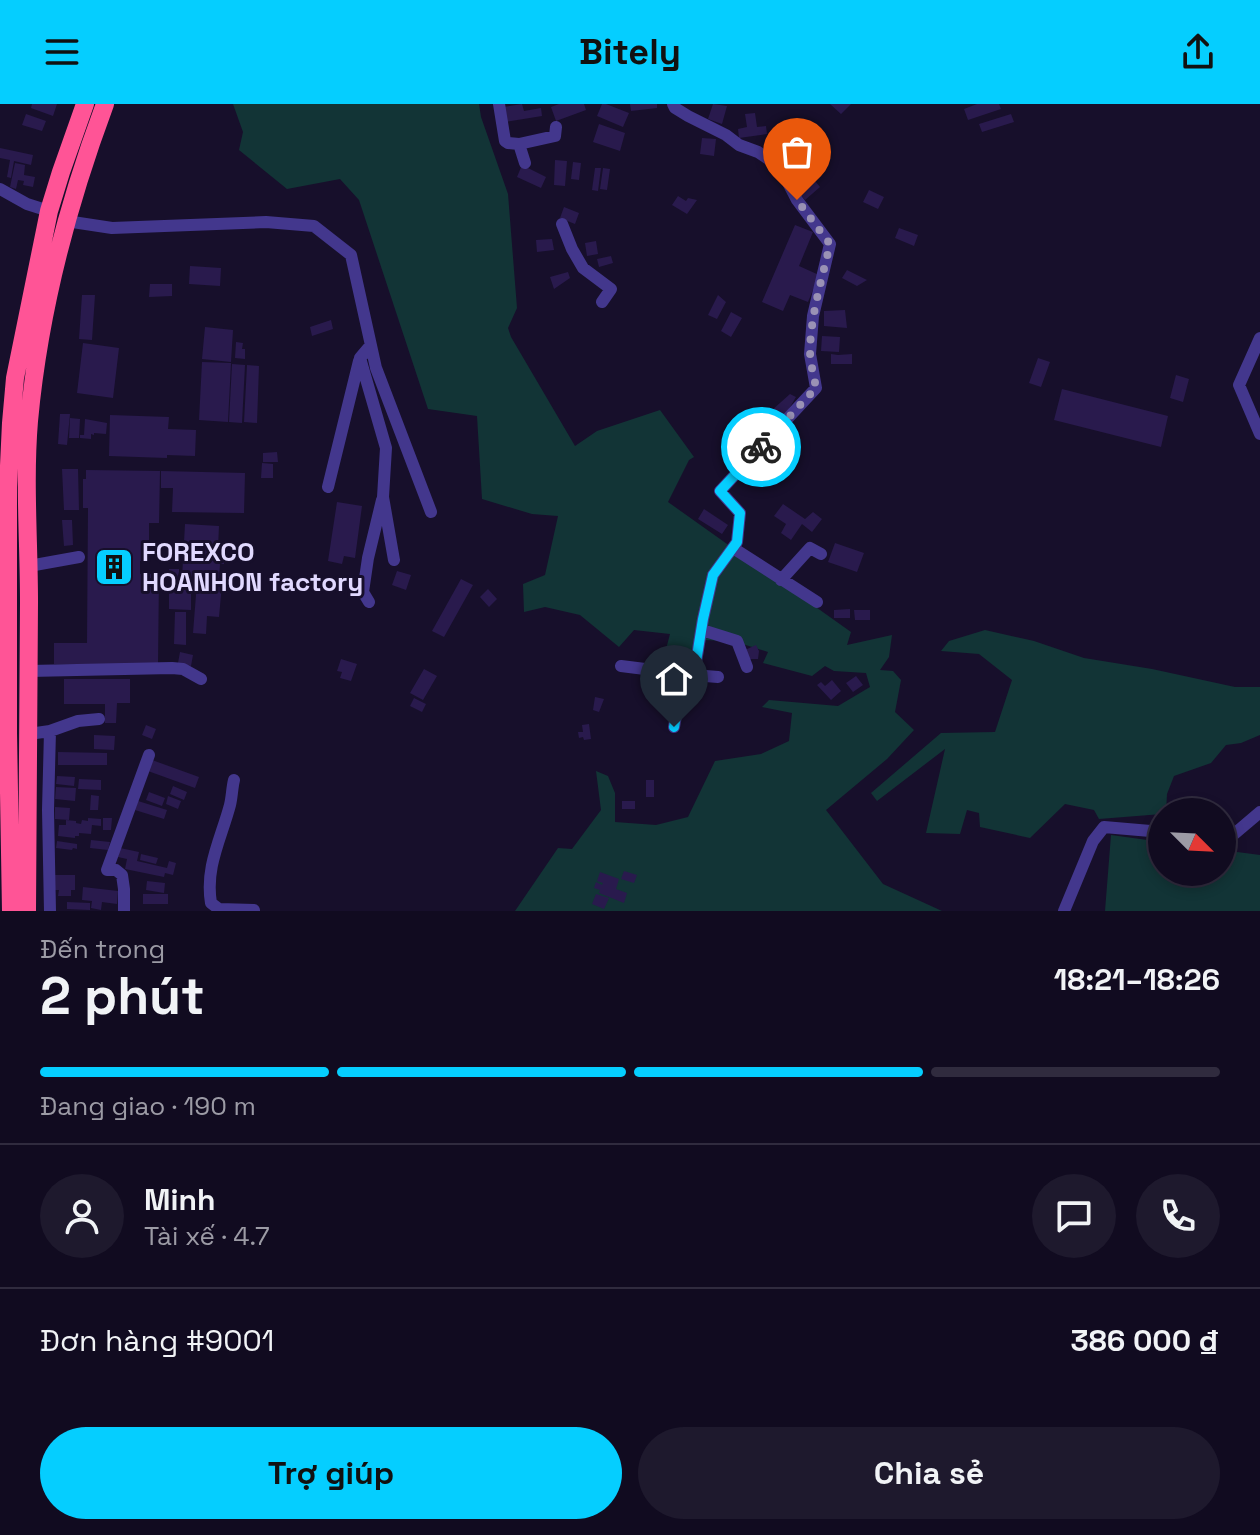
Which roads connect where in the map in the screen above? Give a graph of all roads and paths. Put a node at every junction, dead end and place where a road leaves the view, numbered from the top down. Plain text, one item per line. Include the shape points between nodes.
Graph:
1 (85, 104) edge
2 (105, 104) edge
3 (499, 104) edge
4 (673, 104) edge
5 (556, 127) dead end
6 (519, 144) junction
7 (809, 157) dead end
8 (525, 163) dead end
9 (787, 178) junction
10 (0, 189) edge
11 (49, 211) junction
12 (66, 221) junction
13 (562, 224) dead end
14 (602, 302) dead end
15 (1260, 338) edge
16 (371, 345) junction
17 (360, 358) junction
18 (1260, 434) edge
19 (328, 487) dead end
20 (383, 497) junction
21 (431, 512) dead end
22 (733, 548) junction
23 (821, 554) dead end
24 (79, 557) dead end
25 (394, 560) dead end
26 (29, 566) junction
27 (781, 580) junction
28 (369, 602) dead end
29 (817, 602) dead end
30 (702, 630) junction
31 (621, 666) dead end
32 (747, 667) dead end
33 (29, 671) junction
34 (693, 675) junction
35 (718, 677) dead end
36 (201, 679) dead end
37 (661, 698) dead end
38 (99, 719) dead end
39 (674, 727) dead end
40 (50, 731) junction
41 (29, 734) junction
42 (149, 755) dead end
43 (234, 780) dead end
44 (1260, 812) edge
45 (1148, 831) edge
46 (1236, 832) edge
47 (254, 910) edge
48 (11, 911) edge
49 (27, 911) edge
50 (50, 911) edge
51 (124, 911) edge
52 (1064, 911) edge

1 - 11 highway
2 - 12 highway
3 - 6 street via 505,141
4 - 9 street via 758,152
5 - 6 street via 555,136
6 - 8 street
7 - 9 street via 805,168
9 - 22 street via 830,244 812,329 816,388 720,491 740,513
10 - 11 street
11 - 48 highway via 15,378 8,455
12 - 16 street via 112,228 266,222 314,226 351,255
12 - 26 highway via 38,349 29,421
13 - 14 street via 583,268 611,289
15 - 18 street via 1239,385
16 - 17 street
16 - 21 street
17 - 19 street
17 - 20 street via 386,448
20 - 25 street
20 - 28 street via 365,575 363,592
22 - 27 street
22 - 30 street via 713,575
23 - 27 street via 810,548
24 - 26 street
26 - 33 highway
27 - 29 street
30 - 32 street via 737,641
30 - 34 street
31 - 34 street
33 - 36 street via 172,668
33 - 41 highway
34 - 35 street
34 - 37 street
34 - 39 street via 681,688
38 - 40 street
40 - 41 street
40 - 50 street
41 - 49 highway
42 - 51 street via 107,870 122,875
43 - 47 street via 210,867 209,891 211,903 219,909
44 - 46 street
45 - 52 street via 1104,827

